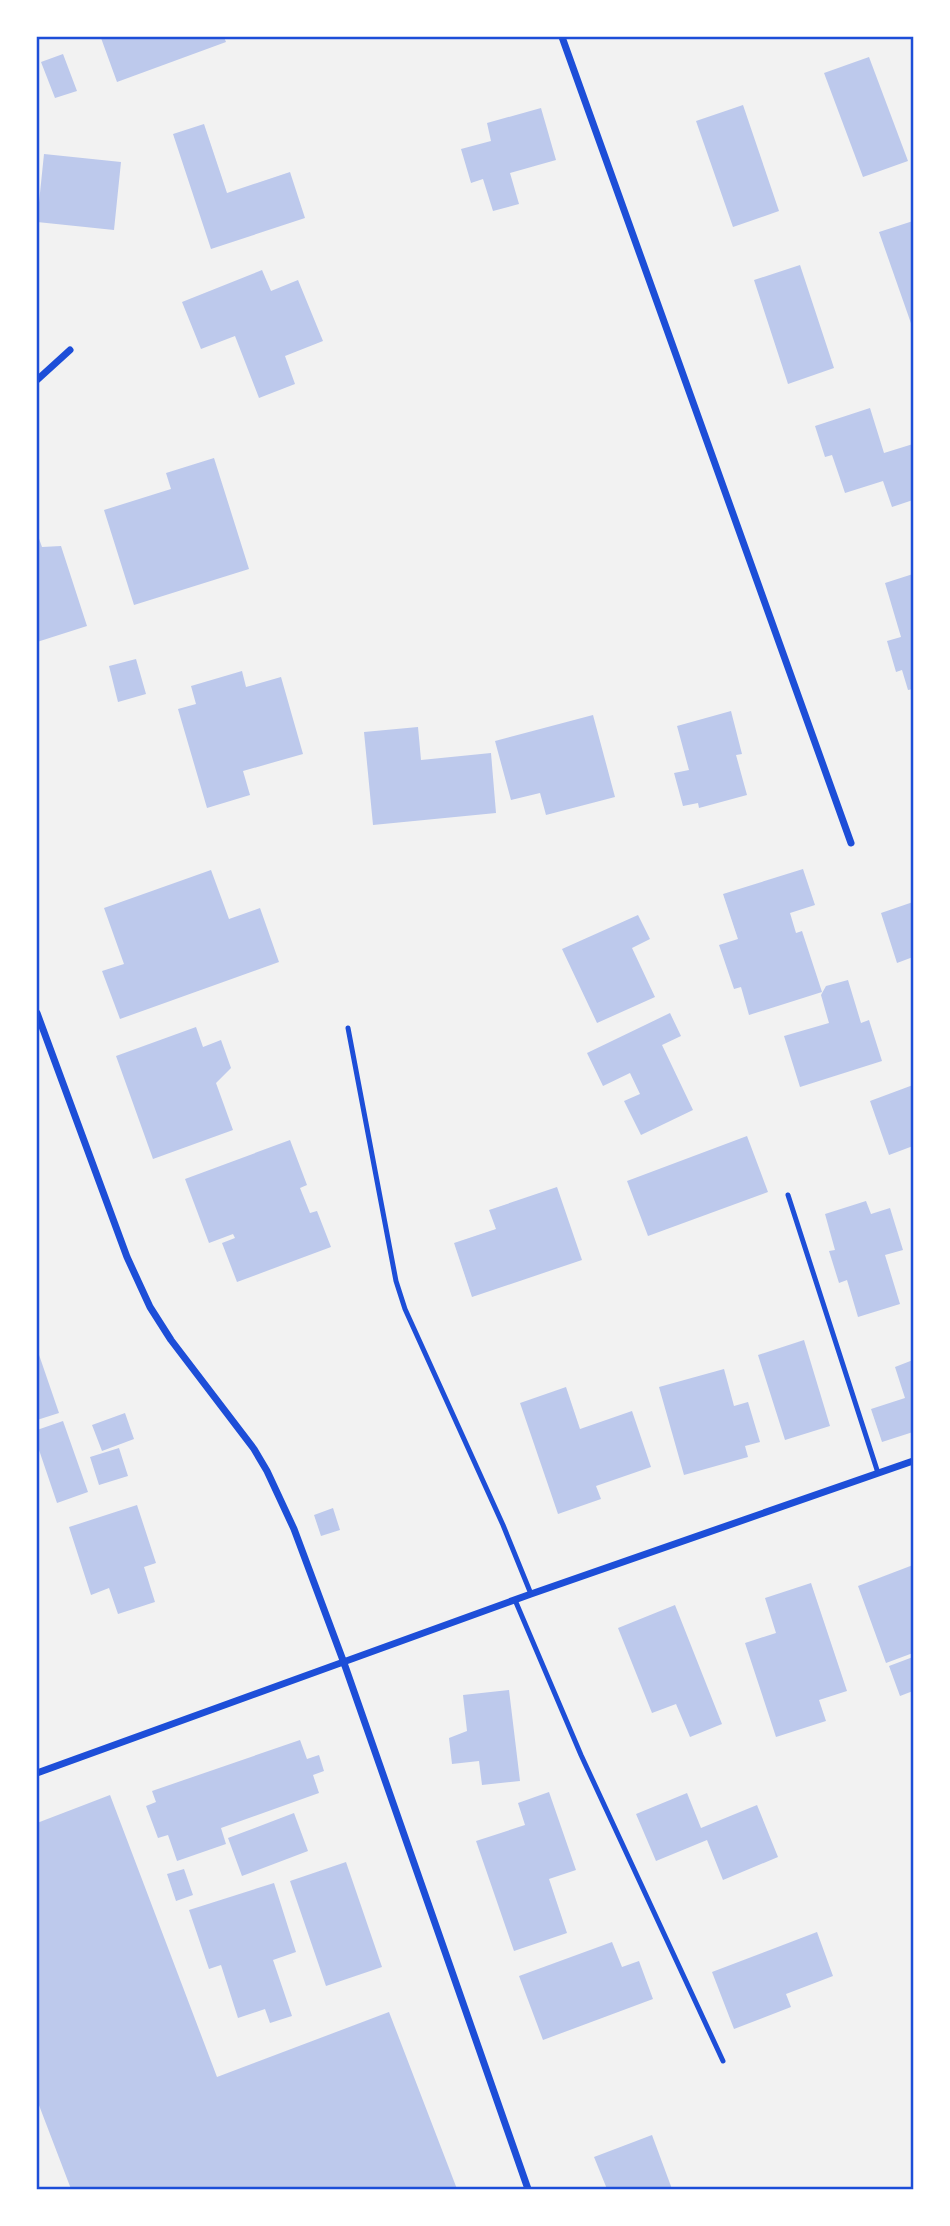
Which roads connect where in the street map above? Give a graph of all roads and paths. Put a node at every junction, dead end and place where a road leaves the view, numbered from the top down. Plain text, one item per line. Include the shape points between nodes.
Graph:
1 (562, 37) edge
2 (70, 350) dead end
3 (37, 380) edge
4 (851, 844) dead end
5 (37, 1013) edge
6 (348, 1028) dead end
7 (788, 1195) dead end
8 (913, 1461) edge
9 (878, 1473) junction
10 (531, 1594) junction
11 (515, 1600) junction
12 (344, 1663) junction
13 (37, 1773) edge
14 (723, 2061) dead end
15 (528, 2189) edge

1 - 4 street
2 - 3 street
5 - 12 street via 138,1283 171,1340 267,1471
6 - 10 lane via 399,1290
7 - 9 lane
8 - 9 street
9 - 10 street
10 - 11 street
11 - 12 street
11 - 14 lane via 581,1755
12 - 13 street
12 - 15 street

